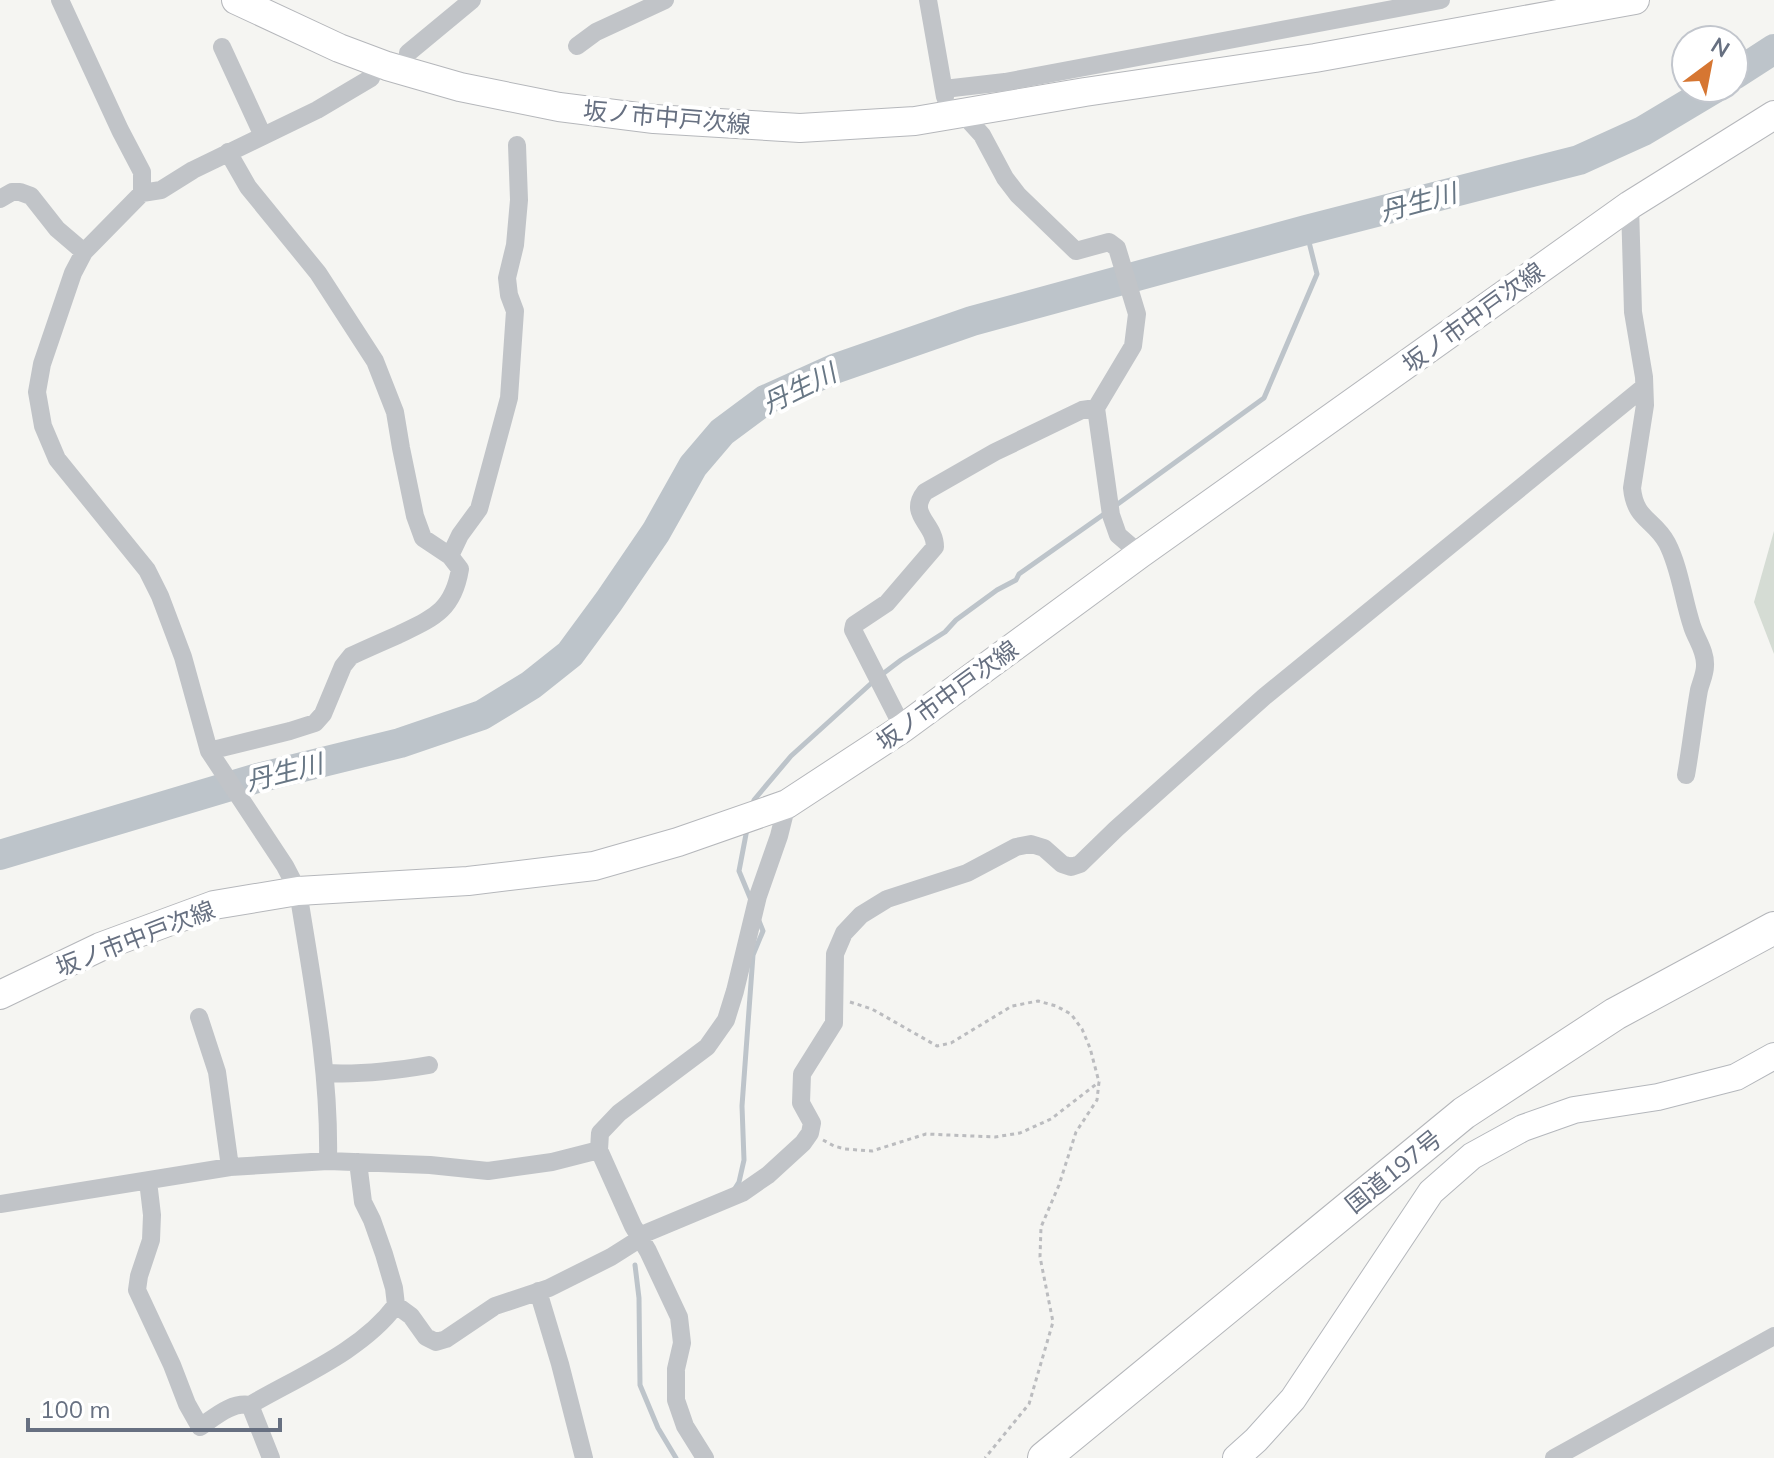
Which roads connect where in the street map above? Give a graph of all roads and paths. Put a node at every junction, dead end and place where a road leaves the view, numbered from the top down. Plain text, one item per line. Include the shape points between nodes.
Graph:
1 (60, 0) edge
2 (236, 0) edge
3 (472, 0) edge
4 (665, 0) edge
5 (928, 0) edge
6 (1441, 0) edge
7 (1635, 0) edge
8 (577, 46) dead end
9 (222, 47) dead end
10 (408, 53) dead end
11 (371, 78) dead end
12 (951, 106) junction
13 (1774, 115) edge
14 (263, 136) junction
15 (517, 145) dead end
16 (228, 152) junction
17 (142, 193) junction
18 (0, 199) edge
19 (1630, 205) junction
20 (84, 252) junction
21 (1644, 387) junction
22 (1096, 408) junction
23 (1140, 554) junction
24 (450, 556) junction
25 (903, 728) junction
26 (211, 754) junction
27 (1686, 775) dead end
28 (774, 809) junction
29 (298, 891) junction
30 (1774, 928) edge
31 (835, 984) junction
32 (0, 995) edge
33 (199, 1017) dead end
34 (1774, 1056) edge
35 (429, 1065) dead end
36 (325, 1073) junction
37 (1099, 1082) junction
38 (810, 1133) junction
39 (599, 1150) junction
40 (328, 1161) junction
41 (358, 1162) junction
42 (230, 1167) junction
43 (148, 1181) junction
44 (0, 1204) edge
45 (640, 1237) junction
46 (538, 1291) junction
47 (396, 1305) junction
48 (1774, 1336) edge
49 (250, 1405) junction
50 (271, 1458) edge
51 (584, 1458) edge
52 (705, 1458) edge
53 (985, 1458) edge
54 (1044, 1458) edge
55 (1236, 1458) edge
56 (1554, 1458) edge

1 - 17 street via 142,172
2 - 12 main road, 坂ノ市中戸次線 via 387,66 559,107 800,128 915,121
3 - 10 street
4 - 8 street
5 - 12 street
6 - 12 street via 1005,82
7 - 12 main road, 坂ノ市中戸次線 via 1315,58
9 - 14 street
11 - 14 street
12 - 22 street via 982,135 1018,195 1066,244 1076,251 1109,242 1117,248 1137,314 1133,346
13 - 19 main road, 坂ノ市中戸次線
14 - 16 street
15 - 24 street via 518,215 507,278 515,311 509,398 479,509
16 - 17 street via 161,190
16 - 24 street via 257,199 318,273 375,361 395,412 423,538
17 - 20 street
18 - 20 street via 12,192 31,196
19 - 21 street via 1633,312
19 - 23 main road, 坂ノ市中戸次線
20 - 26 street via 42,364 37,392 43,426 57,459 147,570 183,657
21 - 27 street via 1633,499 1667,542 1704,653
21 - 31 street via 1264,697 1080,864 1062,864 1031,844 967,873 887,899 844,933 835,954
22 - 23 street via 1111,515 1118,535
22 - 25 street via 995,452 918,500 935,547 887,603 853,630
23 - 25 main road, 坂ノ市中戸次線
24 - 26 street via 460,569 448,603 435,617 351,656 315,723
25 - 28 main road, 坂ノ市中戸次線
26 - 29 street
28 - 29 main road, 坂ノ市中戸次線 via 594,866 468,881
28 - 39 street via 779,836 726,1020 707,1047 619,1113 600,1133
29 - 32 main road, 坂ノ市中戸次線 via 214,905 100,947
29 - 36 street
30 - 54 highway, 国道197号 via 1615,1014 1464,1113
31 - 37 path via 849,1001 937,1046 1012,1006 1038,1001 1056,1006 1082,1029
31 - 38 street via 834,1023 802,1074 801,1103 812,1123
33 - 42 street via 217,1072
34 - 55 street via 1736,1077 1658,1097 1574,1110 1523,1128 1472,1156 1431,1192 1293,1399
35 - 36 street
36 - 40 street
37 - 38 path via 1051,1119 1020,1133 926,1134 872,1151 834,1146
37 - 53 path via 1097,1100 1076,1132 1041,1227 1040,1257 1053,1322 1029,1404
38 - 45 street via 742,1193
39 - 41 street via 488,1171
39 - 45 street
40 - 41 street
40 - 42 street
41 - 47 street via 363,1202
42 - 43 street
43 - 44 street
43 - 49 street via 151,1240 137,1290 187,1404 200,1427 232,1406
45 - 46 street via 611,1257
45 - 52 street via 679,1317 676,1400
46 - 47 street via 495,1306 436,1342
46 - 51 street
47 - 49 street via 379,1325 334,1358
48 - 56 street
49 - 50 street

